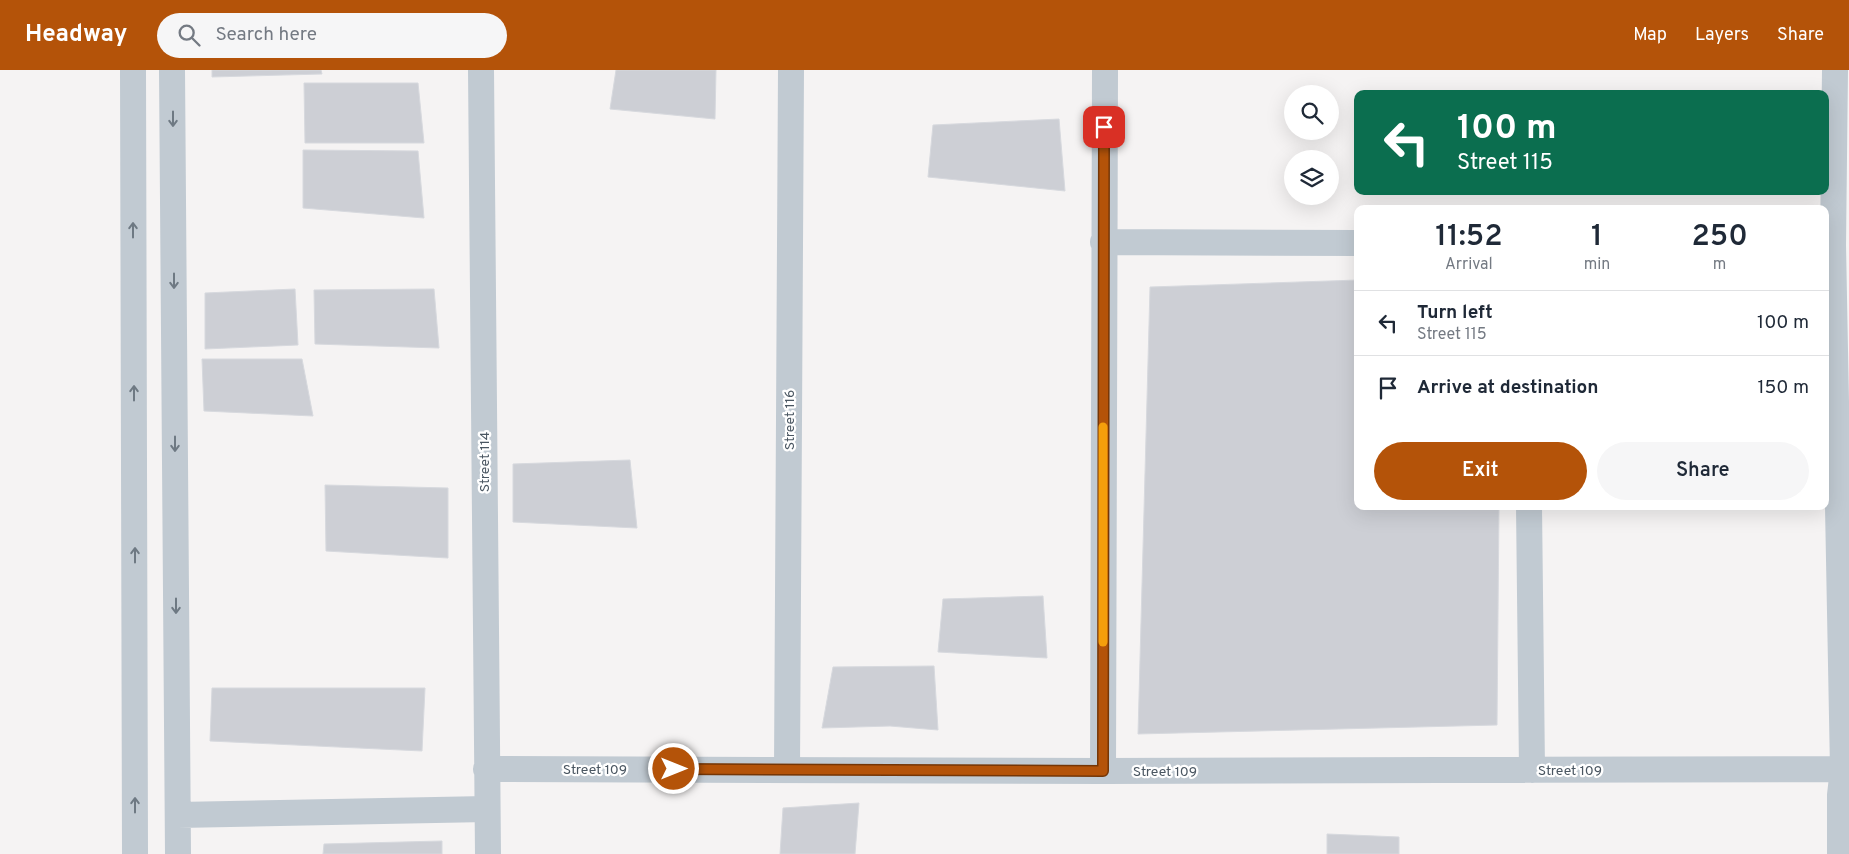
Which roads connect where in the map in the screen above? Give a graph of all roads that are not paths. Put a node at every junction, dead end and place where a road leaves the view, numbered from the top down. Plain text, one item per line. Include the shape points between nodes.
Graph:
1 (133, 70) edge
2 (172, 70) edge
3 (481, 70) edge
4 (791, 70) edge
5 (1105, 70) edge
6 (1835, 70) edge
7 (1103, 242) junction
8 (1354, 243) edge
9 (1829, 245) edge
10 (1529, 510) edge
11 (486, 768) junction
12 (787, 769) junction
13 (1843, 769) junction
14 (1532, 770) junction
15 (1103, 771) junction
16 (1844, 795) edge
17 (487, 809) junction
18 (178, 815) junction
19 (136, 854) edge
20 (178, 854) edge
21 (488, 854) edge
22 (1840, 854) edge

19 -> 1 street
2 -> 18 street
3 - 11 street, Street 114
4 - 12 street, Street 116
5 - 7 street
6 - 9 street
7 - 8 street
7 - 15 street
9 - 13 street
10 - 14 street
11 - 12 street, Street 109
11 - 17 street, Street 114
12 - 15 street, Street 109
13 - 14 street, Street 109
13 - 16 street
14 - 15 street, Street 109
16 - 22 street
17 - 18 street
17 - 21 street, Street 114
18 - 20 street

